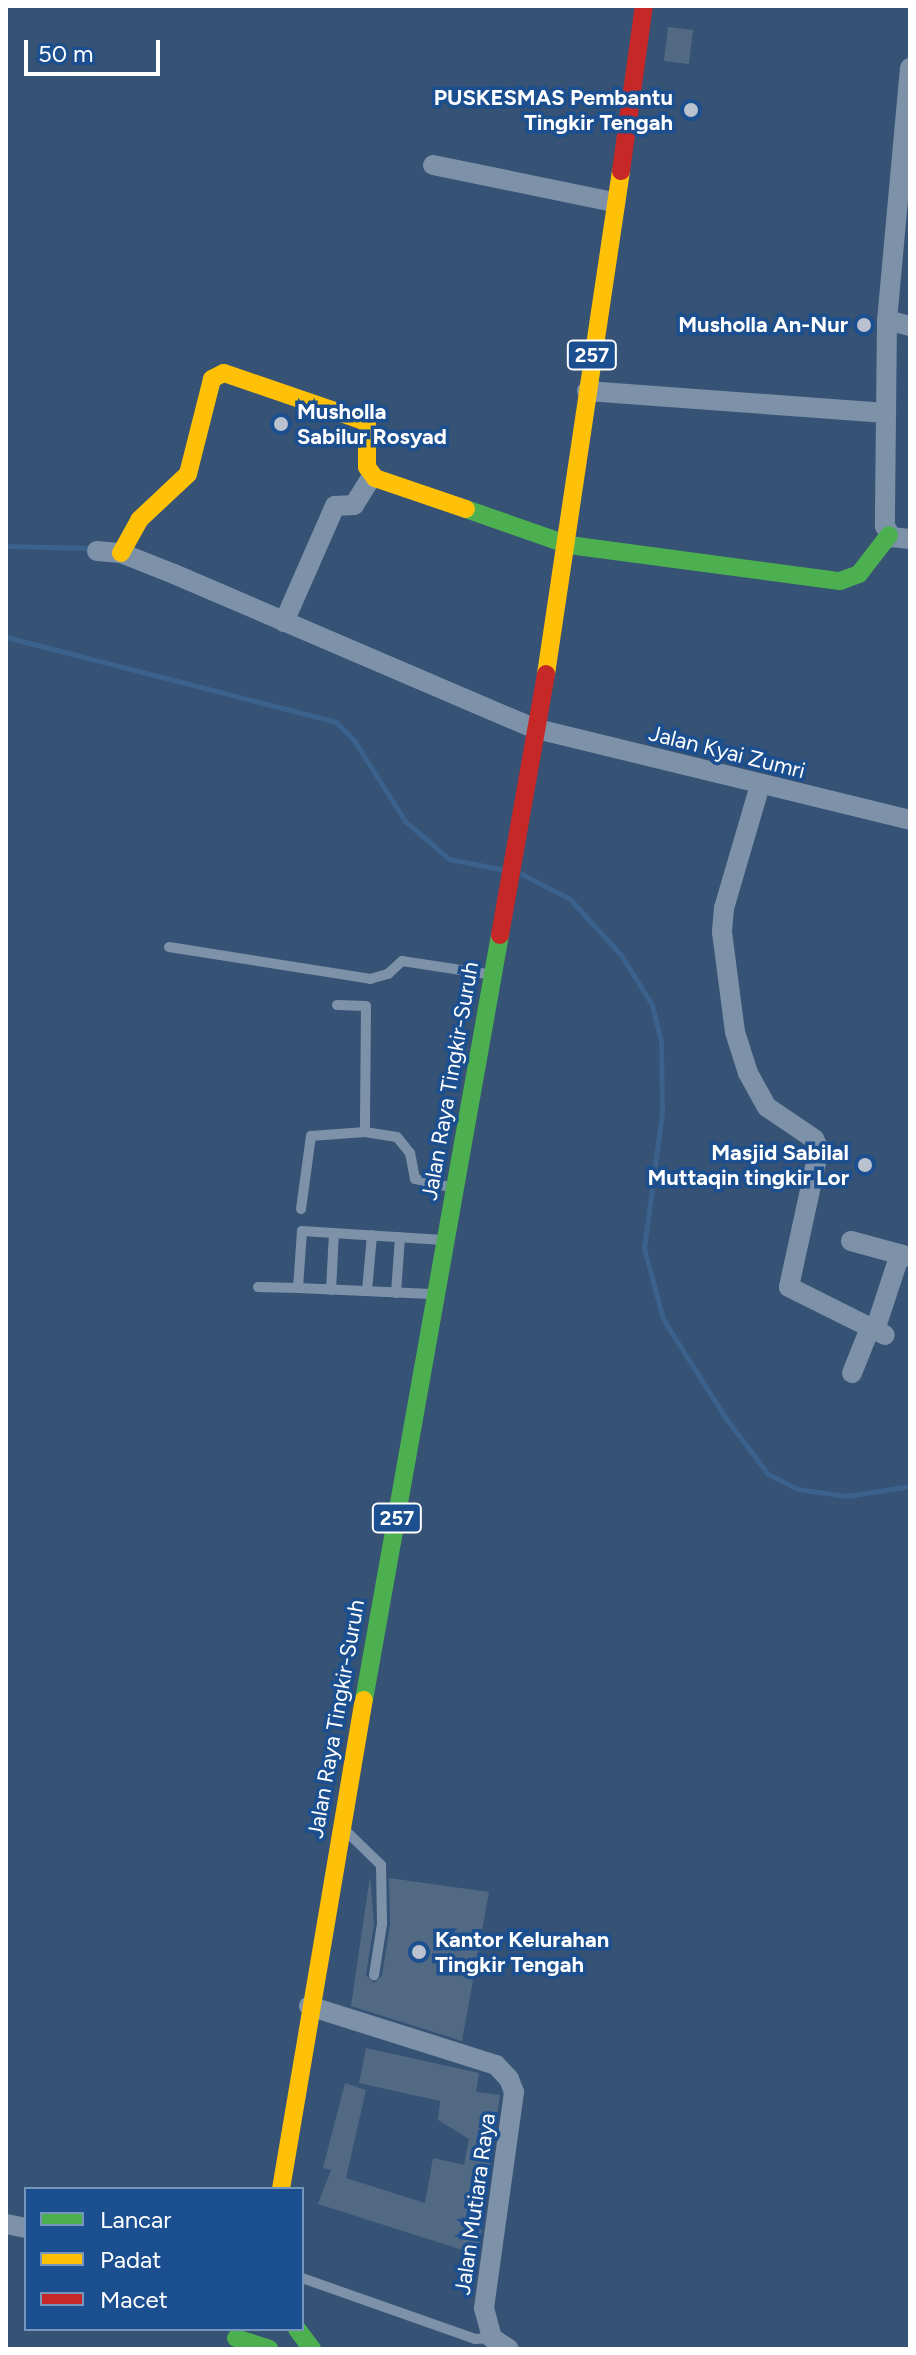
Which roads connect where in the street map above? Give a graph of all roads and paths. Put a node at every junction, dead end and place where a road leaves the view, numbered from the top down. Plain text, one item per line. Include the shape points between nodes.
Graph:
1 (644, 6) edge
2 (910, 78) edge
3 (433, 165) dead end
4 (613, 202) junction
5 (887, 320) junction
6 (910, 326) edge
7 (587, 391) junction
8 (886, 413) junction
9 (372, 476) junction
10 (889, 535) junction
11 (910, 539) edge
12 (569, 545) junction
13 (122, 550) junction
14 (97, 551) dead end
15 (288, 612) junction
16 (533, 726) junction
17 (760, 785) junction
18 (910, 820) edge
19 (169, 947) dead end
20 (493, 975) junction
21 (337, 1005) dead end
22 (365, 1132) junction
23 (456, 1188) junction
24 (301, 1209) dead end
25 (334, 1233) junction
26 (372, 1235) junction
27 (400, 1237) junction
28 (447, 1240) junction
29 (851, 1241) dead end
30 (905, 1256) edge
31 (258, 1287) dead end
32 (298, 1288) junction
33 (331, 1290) junction
34 (367, 1291) junction
35 (396, 1293) junction
36 (437, 1294) junction
37 (877, 1331) junction
38 (852, 1373) dead end
39 (341, 1827) junction
40 (374, 1975) dead end
41 (309, 2006) junction
42 (282, 2160) junction
43 (265, 2187) edge
44 (281, 2187) edge
45 (304, 2279) edge
46 (298, 2331) edge
47 (236, 2339) edge
48 (262, 2343) edge
49 (501, 2343) edge
50 (312, 2349) edge

1 - 4 main road, Jalan Raya Tingkir-Suruh / 257
2 - 5 street
3 - 4 street
4 - 7 main road, Jalan Raya Tingkir-Suruh / 257
5 - 6 street
5 - 8 street
7 - 8 street
7 - 12 main road, Jalan Raya Tingkir-Suruh / 257
8 - 10 street
9 - 12 main road
9 - 13 main road via 367,422 228,374 215,375 192,467 139,520
9 - 15 street via 354,505 335,506
10 - 11 street
10 - 12 main road via 859,574 840,581
12 - 16 main road, Jalan Raya Tingkir-Suruh / 257
13 - 14 street, Jalan Kyai Zumri
13 - 15 street, Jalan Kyai Zumri
15 - 16 street, Jalan Kyai Zumri
16 - 17 street, Jalan Kyai Zumri
16 - 20 main road, Jalan Raya Tingkir-Suruh / 257
17 - 18 street, Jalan Kyai Zumri
17 - 37 street via 724,908 723,954 735,1032 748,1073 767,1107 817,1142 789,1289
19 - 20 lane via 370,979 388,974 402,961
20 - 23 main road, Jalan Raya Tingkir-Suruh / 257
21 - 22 lane via 366,1006
22 - 23 lane via 397,1137 410,1153 415,1179
22 - 24 lane via 311,1136
23 - 28 main road, Jalan Raya Tingkir-Suruh / 257
25 - 26 lane
25 - 32 lane via 302,1231
25 - 33 lane
26 - 27 lane
26 - 34 lane
27 - 28 lane
27 - 35 lane
28 - 36 main road, Jalan Raya Tingkir-Suruh / 257
29 - 30 street
30 - 37 street
31 - 32 lane
32 - 33 lane
33 - 34 lane
34 - 35 lane
35 - 36 lane
36 - 39 main road, Jalan Raya Tingkir-Suruh / 257
37 - 38 street
39 - 40 lane via 381,1865 382,1924
39 - 41 main road, Jalan Raya Tingkir-Suruh / 257
41 - 42 main road, Jalan Raya Tingkir-Suruh / 257
41 - 49 street, Jalan Mutiara Raya via 496,2065 509,2079 514,2092 484,2308
42 - 43 main road, Jalan Raya Tingkir-Suruh / 257
42 - 44 main road, Jalan Raya Tingkir-Suruh / 257
45 - 49 lane via 475,2339
46 - 50 main road
47 - 48 main road

